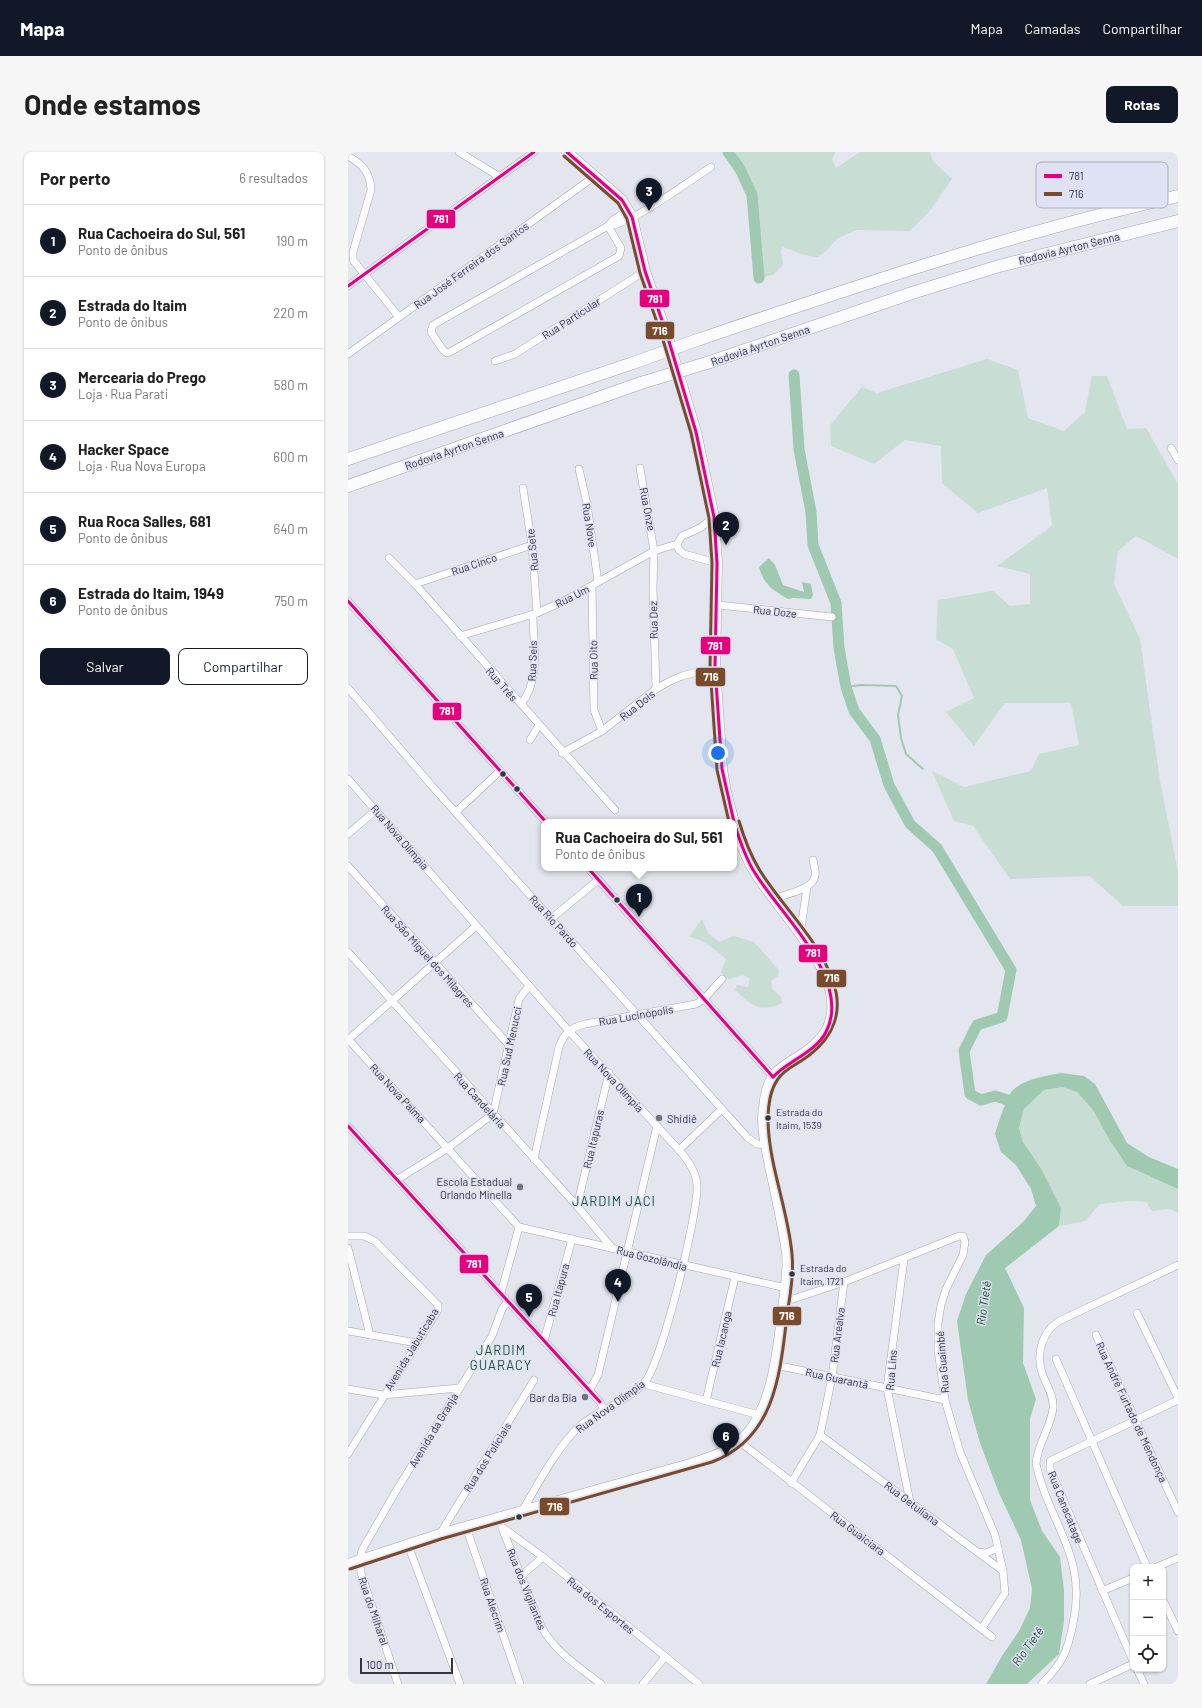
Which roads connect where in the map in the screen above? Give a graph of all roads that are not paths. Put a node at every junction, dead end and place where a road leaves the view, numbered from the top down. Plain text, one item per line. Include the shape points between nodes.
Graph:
1 (459, 152) edge
2 (534, 152) edge
3 (567, 152) edge
4 (348, 156) edge
5 (711, 167) dead end
6 (595, 176) junction
7 (500, 177) junction
8 (1178, 196) edge
9 (1168, 199) edge
10 (1131, 208) edge
11 (631, 213) junction
12 (1178, 221) edge
13 (608, 226) junction
14 (645, 271) junction
15 (364, 273) junction
16 (348, 286) edge
17 (399, 317) junction
18 (348, 354) edge
19 (495, 361) dead end
20 (1171, 448) dead end
21 (348, 459) edge
22 (1178, 460) edge
23 (640, 468) dead end
24 (579, 469) dead end
25 (348, 486) edge
26 (522, 488) dead end
27 (714, 516) junction
28 (677, 544) junction
29 (532, 545) junction
30 (654, 551) junction
31 (389, 558) dead end
32 (718, 563) junction
33 (415, 584) junction
34 (595, 584) junction
35 (348, 601) edge
36 (718, 605) junction
37 (535, 614) junction
38 (832, 617) dead end
39 (460, 636) junction
40 (716, 668) junction
41 (348, 688) edge
42 (656, 689) junction
43 (521, 704) junction
44 (539, 726) junction
45 (602, 732) junction
46 (530, 740) dead end
47 (562, 752) junction
48 (500, 770) junction
49 (348, 779) edge
50 (351, 787) edge
51 (376, 810) junction
52 (615, 810) dead end
53 (456, 812) junction
54 (543, 819) edge
55 (733, 819) edge
56 (737, 830) edge
57 (348, 834) edge
58 (813, 860) dead end
59 (348, 866) edge
60 (590, 871) edge
61 (598, 880) junction
62 (807, 887) junction
63 (773, 899) junction
64 (552, 918) junction
65 (476, 926) junction
66 (800, 935) junction
67 (348, 952) edge
68 (435, 963) junction
69 (722, 979) dead end
70 (529, 986) junction
71 (704, 999) junction
72 (392, 1002) junction
73 (640, 1015) junction
74 (568, 1030) junction
75 (348, 1039) edge
76 (509, 1045) junction
77 (609, 1073) junction
78 (773, 1077) junction
79 (722, 1109) junction
80 (493, 1114) junction
81 (348, 1126) edge
82 (657, 1126) junction
83 (766, 1145) junction
84 (448, 1148) junction
85 (680, 1150) junction
86 (534, 1159) junction
87 (398, 1179) junction
88 (577, 1206) junction
89 (519, 1227) junction
90 (348, 1236) edge
91 (572, 1239) junction
92 (348, 1248) edge
93 (612, 1248) junction
94 (627, 1252) junction
95 (904, 1259) junction
96 (682, 1265) junction
97 (1178, 1265) edge
98 (735, 1278) junction
99 (844, 1282) junction
100 (786, 1288) junction
101 (501, 1293) junction
102 (508, 1300) junction
103 (784, 1302) junction
104 (1137, 1313) dead end
105 (348, 1331) edge
106 (370, 1334) junction
107 (1096, 1335) dead end
108 (544, 1341) junction
109 (416, 1343) junction
110 (1056, 1359) dead end
111 (775, 1365) junction
112 (832, 1377) junction
113 (534, 1380) dead end
114 (644, 1384) junction
115 (459, 1388) junction
116 (887, 1388) junction
117 (348, 1389) edge
118 (589, 1391) junction
119 (383, 1395) junction
120 (1178, 1399) edge
121 (945, 1400) junction
122 (706, 1401) junction
123 (604, 1410) junction
124 (759, 1415) junction
125 (1136, 1419) junction
126 (820, 1435) junction
127 (1091, 1440) junction
128 (740, 1442) junction
129 (349, 1451) edge
130 (906, 1481) junction
131 (792, 1483) junction
132 (891, 1488) junction
133 (910, 1502) junction
134 (523, 1510) junction
135 (1178, 1512) edge
136 (500, 1522) junction
137 (466, 1527) junction
138 (440, 1534) junction
139 (408, 1545) junction
140 (998, 1548) junction
141 (978, 1552) junction
142 (543, 1557) junction
143 (1178, 1558) edge
144 (360, 1560) junction
145 (348, 1564) edge
146 (1146, 1564) edge
147 (1164, 1564) edge
148 (1003, 1571) junction
149 (521, 1576) junction
150 (1130, 1579) edge
151 (1102, 1591) junction
152 (1166, 1606) edge
153 (979, 1626) junction
154 (1178, 1631) edge
155 (992, 1636) dead end
156 (1130, 1654) edge
157 (665, 1657) junction
158 (1130, 1665) edge
159 (1138, 1672) edge
160 (398, 1684) edge
161 (460, 1684) edge
162 (520, 1684) edge
163 (600, 1684) edge
164 (643, 1684) edge
165 (699, 1684) edge
166 (1042, 1684) edge
167 (1090, 1684) edge
168 (1144, 1684) edge

1 - 7 street
2 - 7 street
3 - 6 street
4 - 15 street via 365,168 370,180 371,190 353,252 353,260
5 - 11 street via 666,197
6 - 11 street
6 - 17 street, Rua José Ferreira dos Santos
7 - 15 street
8 - 9 highway, Rodovia Ayrton Senna, bridge
10 - 21 highway, Rodovia Ayrton Senna, bridge via 937,261
11 - 13 street via 615,225
11 - 14 street
12 - 25 highway, Rodovia Ayrton Senna, bridge via 999,266 908,294 641,383
13 - 13 street via 433,325 431,332 443,350 450,352 619,256 621,248
14 - 19 street, Rua Particular via 515,354
14 - 27 street via 696,432
15 - 16 street
15 - 17 street
17 - 18 street, Rua José Ferreira dos Santos
20 - 22 street
23 - 30 street, Rua Onze
24 - 34 street, Rua Nove via 588,504
26 - 29 street, Rua Sete
27 - 28 street, Rua Um via 700,528 682,536
27 - 32 street
28 - 30 street, Rua Um
28 - 32 street via 684,554
29 - 33 street, Rua Cinco
29 - 37 street, Rua Sete
30 - 34 street, Rua Um
30 - 42 street, Rua Dez via 652,588
31 - 33 street, Rua Três
32 - 36 street
33 - 39 street, Rua Três
34 - 37 street, Rua Um
34 - 45 street, Rua Oito via 594,710
35 - 48 street
36 - 38 street, Rua Doze
36 - 40 street
37 - 39 street, Rua Um
37 - 43 street, Rua Seis via 533,680 528,696
39 - 43 street, Rua Três
40 - 42 street, Rua Dois via 682,676
40 - 55 street via 722,769
41 - 53 street, Rua Rio Pardo
42 - 45 street, Rua Dois
43 - 44 street, Rua Três
44 - 46 street
44 - 47 street, Rua Três
45 - 47 street, Rua Dois
47 - 52 street, Rua Três
48 - 53 street
48 - 54 street
49 - 50 street, Rua Nova Olímpia
50 - 51 street, Rua Nova Olímpia
51 - 57 street
51 - 65 street, Rua Nova Olímpia
53 - 64 street, Rua Rio Pardo
56 - 63 street via 749,863
58 - 62 street via 815,879
59 - 68 street, Rua São Miguel dos Milagres
60 - 61 street
61 - 64 street
61 - 71 street
62 - 63 street
62 - 66 street
63 - 66 street
64 - 73 street, Rua Rio Pardo
65 - 68 street
65 - 70 street, Rua Nova Olímpia
66 - 78 street via 829,985 832,1000 830,1024 821,1040 782,1066
67 - 72 street, Rua Candelária
68 - 72 street
68 - 76 street, Rua São Miguel dos Milagres
69 - 71 street
70 - 74 street, Rua Nova Olímpia
70 - 76 street, Rua Sud Menucci via 519,998
71 - 73 street, Rua Lucinópolis via 696,1004
71 - 78 street
72 - 75 street
72 - 80 street, Rua Candelária
73 - 74 street, Rua Lucinópolis via 585,1024
73 - 79 street, Rua Rio Pardo
74 - 77 street, Rua Nova Olímpia
74 - 86 street via 559,1047
75 - 84 street, Rua Nova Palma
76 - 80 street, Rua Sud Menucci
77 - 82 street, Rua Nova Olímpia
77 - 88 street, Rua Itapuras
78 - 83 street via 763,1109
79 - 83 street, Rua Rio Pardo via 752,1142
79 - 85 street
80 - 84 street
80 - 86 street, Rua Candelária
81 - 87 street
82 - 85 street, Rua Nova Olímpia
82 - 94 street
83 - 100 street via 787,1254
84 - 87 street
84 - 89 street, Rua Nova Palma
85 - 96 street, Rua Nova Olímpia via 693,1169 697,1185 694,1212
86 - 88 street, Rua Candelária
87 - 101 street
88 - 93 street, Rua Candelária
89 - 91 street, Rua Gozolândia
89 - 101 street
90 - 109 street, Avenida Jabuticaba via 364,1236 375,1241 438,1303 438,1310
91 - 93 street, Rua Gozolândia
91 - 108 street, Rua Itapura
92 - 106 street
93 - 94 street, Rua Gozolândia
94 - 96 street, Rua Gozolândia
94 - 118 street via 598,1375
95 - 99 street, Rua Guaimbé
95 - 116 street, Rua Lins
95 - 121 street, Rua Guaimbé via 963,1236 963,1255 946,1289 938,1323 938,1350
96 - 98 street, Rua Gozolândia
96 - 114 street, Rua Nova Olímpia via 663,1342 655,1365
97 - 166 street via 1058,1320 1047,1330 1043,1340 1040,1364 1053,1398 1053,1406 1048,1428 1037,1453 1036,1464 1074,1564 1077,1591 1074,1620 1064,1657
98 - 100 street, Rua Gozolândia
98 - 122 street, Rua Iacanga
99 - 103 street, Rua Guaimbé
99 - 112 street, Rua Arealva
100 - 103 street
101 - 102 street
102 - 108 street
102 - 115 street, Avenida da Granja via 492,1336
103 - 111 street
104 - 120 street
105 - 106 street
106 - 109 street
107 - 125 street, Rua André Furtado de Mendonça
108 - 118 street
109 - 119 street, Avenida Jabuticaba
110 - 127 street
111 - 112 street, Rua Guarantã
111 - 124 street via 768,1395
112 - 116 street, Rua Guarantã
112 - 126 street, Rua Arealva
113 - 138 street, Rua dos Policiais
114 - 122 street
114 - 123 street, Rua Nova Olímpia
115 - 119 street
115 - 144 street, Avenida da Granja via 362,1550
116 - 121 street, Rua Guarantã
116 - 130 street, Rua Lins
117 - 119 street
118 - 123 street
119 - 129 street, Avenida Jabuticaba
120 - 125 street, Rua Canacatage
121 - 140 street, Rua Guaimbé via 960,1452 993,1529
122 - 124 street
123 - 134 street, Rua Nova Olímpia via 571,1434
124 - 128 street
125 - 127 street, Rua Canacatage
125 - 135 street, Rua André Furtado de Mendonça
126 - 131 street, Rua Arealva
126 - 132 street, Rua Getuliana
127 - 146 street
127 - 151 street, Rua Canacatage via 1053,1458 1049,1466
128 - 131 street, Rua Guaiciara
128 - 134 street via 721,1453 690,1464
130 - 132 street via 901,1486
130 - 133 street, Rua Lins
131 - 153 street, Rua Guaiciara
132 - 133 street, Rua Getuliana
133 - 141 street, Rua Getuliana
134 - 136 street
136 - 137 street
136 - 142 street, Rua dos Esportes
136 - 149 street, Rua dos Vigilantes
137 - 138 street
137 - 162 street, Rua Alecrim
138 - 139 street
139 - 144 street
139 - 161 street
140 - 141 street via 986,1553
140 - 148 street, Rua Guaimbé
141 - 148 street, Rua Getuliana
142 - 149 street
142 - 157 street, Rua dos Esportes
143 - 147 street
144 - 145 street
144 - 160 street, Rua do Milharal via 361,1573
148 - 153 street, Rua Guaimbé via 1006,1587 1004,1597
149 - 163 street, Rua dos Vigilantes via 547,1638
150 - 151 street
151 - 156 street, Rua Canacatage
152 - 154 street
153 - 155 street, Rua Guaiciara
157 - 164 street
157 - 165 street, Rua dos Esportes
158 - 167 street
159 - 168 street

